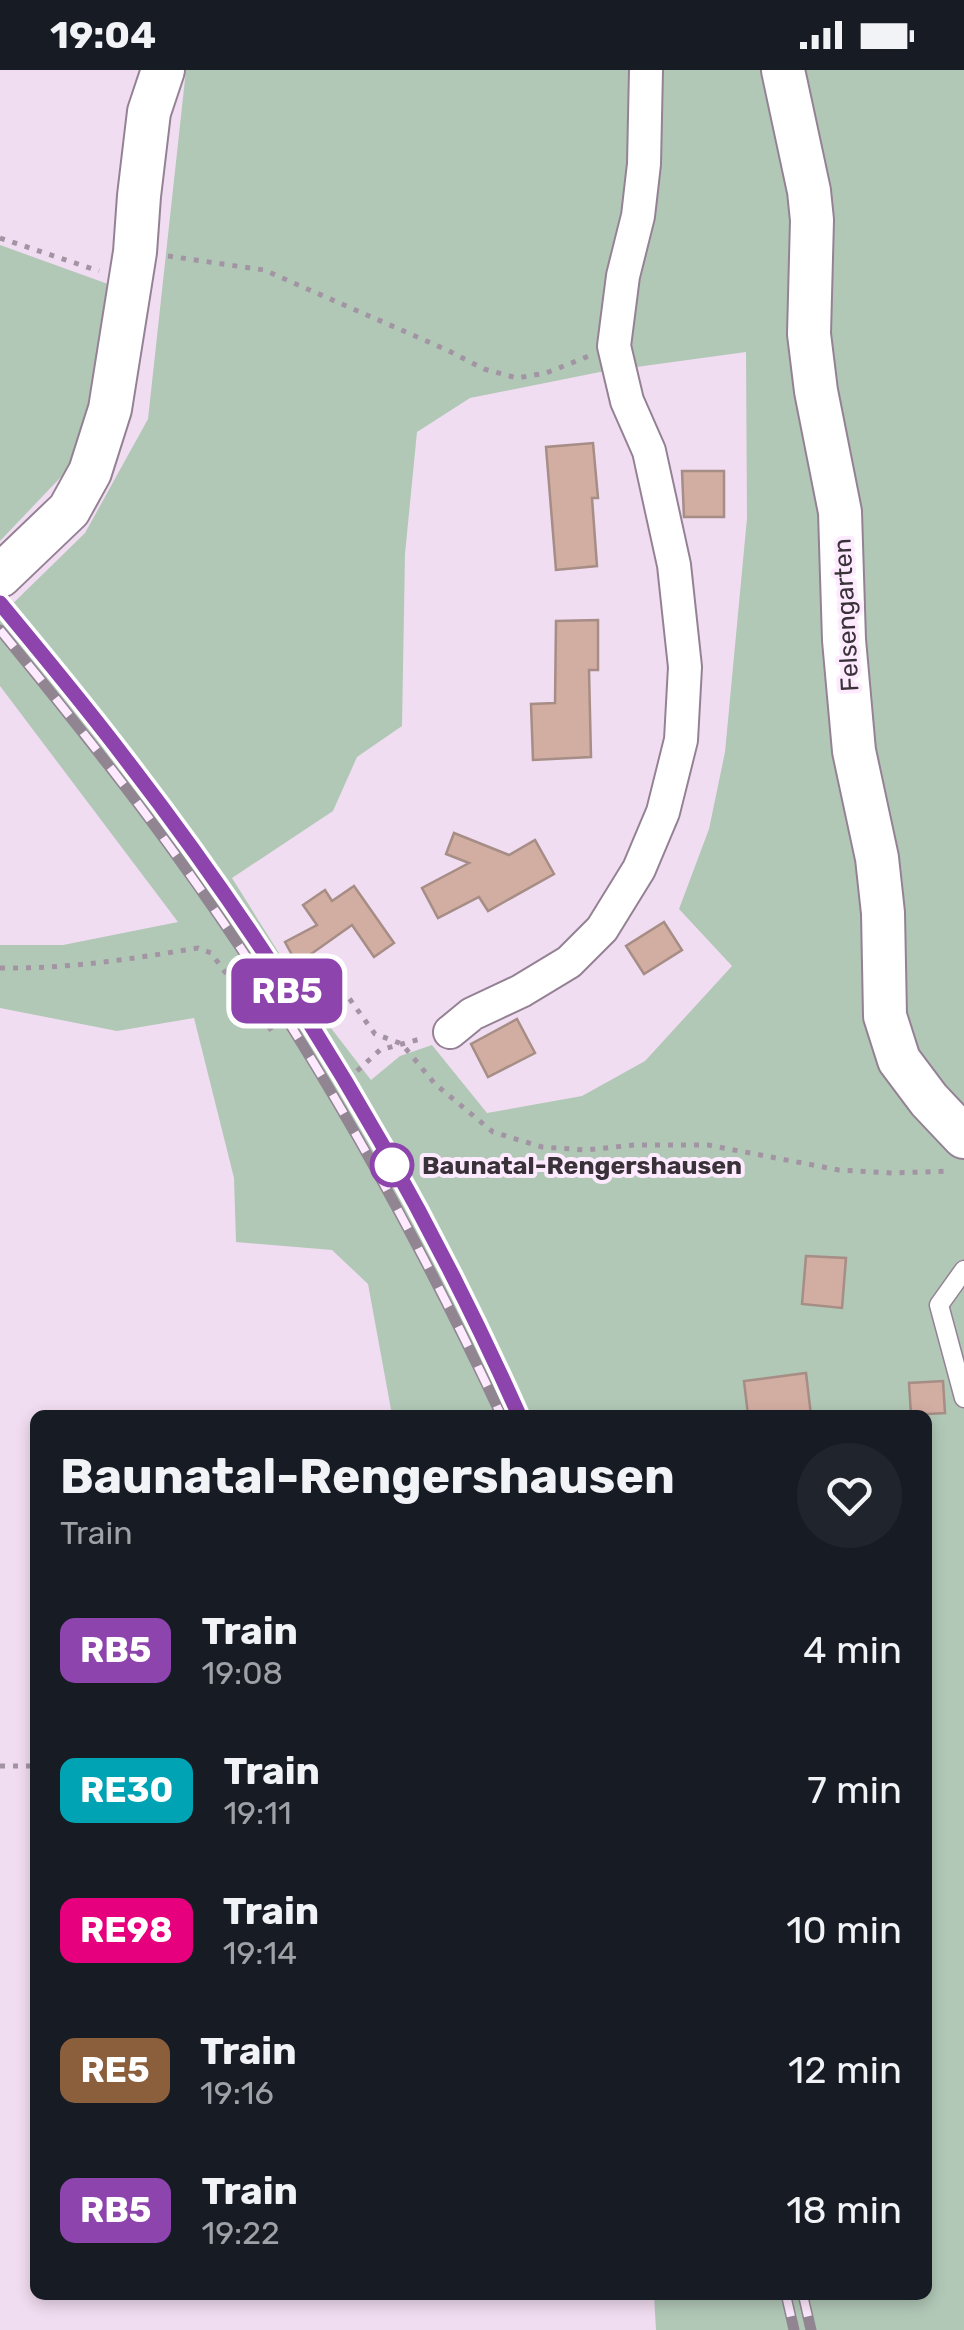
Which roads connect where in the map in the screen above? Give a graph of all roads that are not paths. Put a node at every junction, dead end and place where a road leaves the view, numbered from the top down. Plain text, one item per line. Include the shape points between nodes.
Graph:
1 (162, 70) edge
2 (646, 70) edge
3 (784, 70) edge
4 (7, 570) edge
5 (450, 1032) dead end
6 (964, 1136) edge
7 (964, 1270) edge
8 (964, 1398) edge

1 - 4 street via 150,112 110,410 70,510
2 - 5 street via 638,216 614,346 649,451 674,566 685,667 681,740 663,812 639,869 602,929 568,962
3 - 6 street, Felsengarten via 810,191 809,334 840,512 844,640 854,751 883,913 885,1016 900,1060
7 - 8 lane via 939,1305

